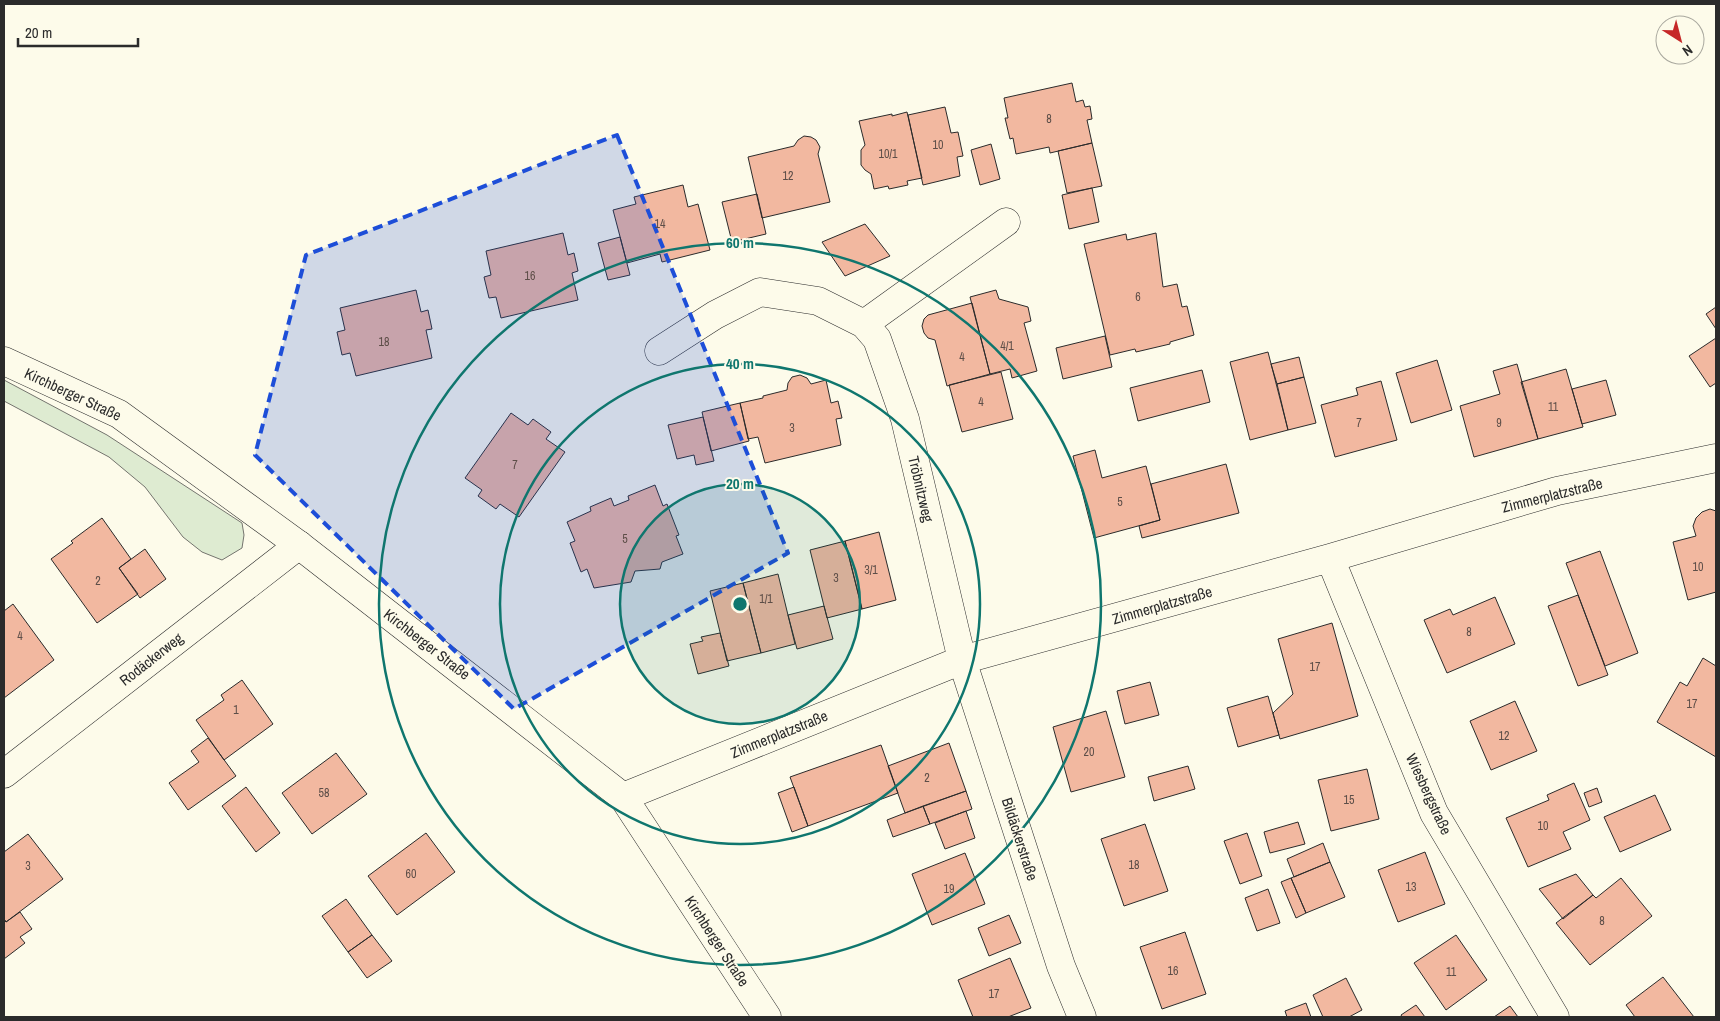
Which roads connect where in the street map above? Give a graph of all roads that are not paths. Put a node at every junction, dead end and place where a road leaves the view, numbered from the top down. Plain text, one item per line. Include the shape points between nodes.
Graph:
1 (1006, 222) dead end
2 (864, 324) junction
3 (659, 351) dead end
4 (4, 361) edge
5 (1716, 458) edge
6 (299, 545) junction
7 (1330, 558) junction
8 (962, 660) junction
9 (4, 774) edge
10 (623, 797) junction
11 (766, 1017) edge
12 (1082, 1017) edge
13 (1555, 1017) edge

1 - 2 street
2 - 3 street, Tröbnitzweg via 818,301 760,292 715,315
2 - 8 street, Tröbnitzweg via 877,339 905,419
4 - 6 street, Kirchberger Straße via 120,414
5 - 7 street, Zimmerplatzstraße via 1557,492
6 - 9 street, Rodäckerweg
6 - 10 street, Kirchberger Straße
7 - 8 street, Zimmerplatzstraße
7 - 13 street, Wiesbergstraße via 1434,813
8 - 10 street, Zimmerplatzstraße
8 - 12 street, Bildäckerstraße via 1061,966
10 - 11 street, Kirchberger Straße

